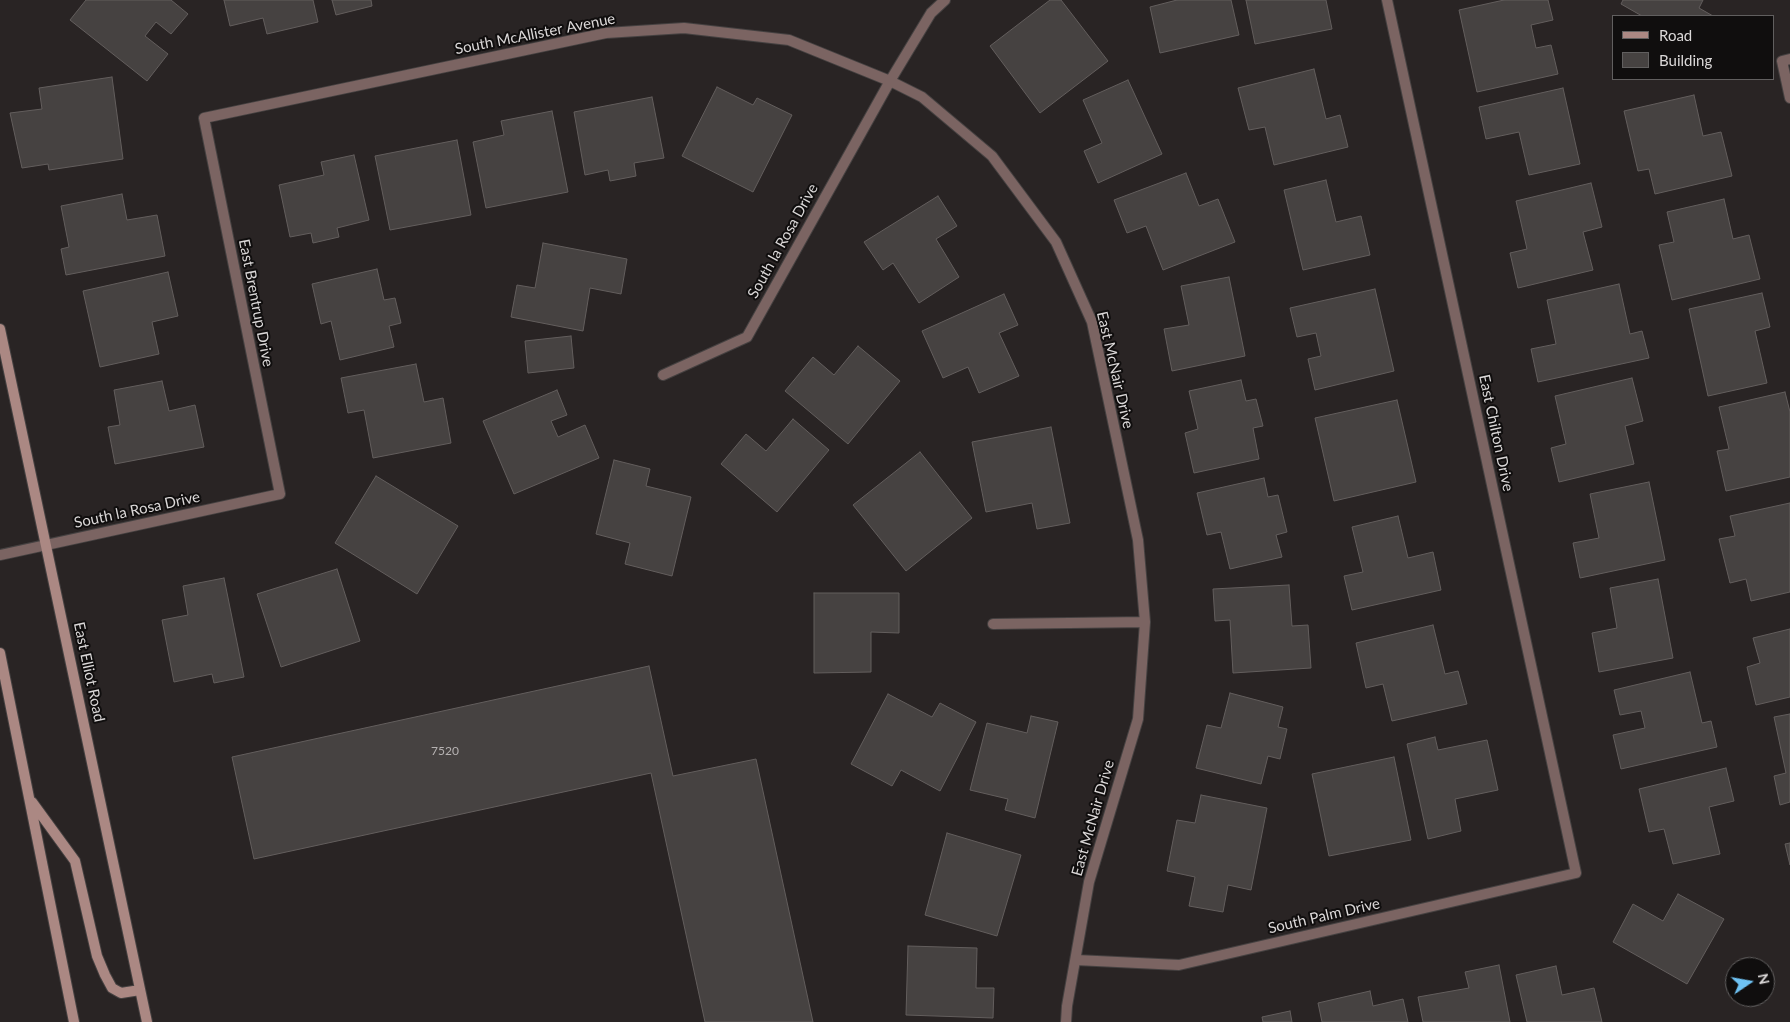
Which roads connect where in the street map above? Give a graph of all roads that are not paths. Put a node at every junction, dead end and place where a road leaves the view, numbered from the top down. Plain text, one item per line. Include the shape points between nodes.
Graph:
1 (945, 0) edge
2 (1387, 0) edge
3 (1786, 60) edge
4 (890, 81) junction
5 (1790, 98) edge
6 (204, 118) joint
7 (0, 329) edge
8 (663, 375) dead end
9 (280, 494) joint
10 (46, 545) junction
11 (0, 555) edge
12 (1146, 622) junction
13 (993, 624) dead end
14 (0, 654) edge
15 (30, 799) junction
16 (1576, 873) joint
17 (1076, 960) junction
18 (140, 990) junction
19 (74, 1022) edge
20 (147, 1022) edge
21 (1066, 1022) edge

1 - 4 street via 931,13
2 - 16 street, East Chilton Drive
3 - 5 street
4 - 6 street, South McAllister Avenue via 789,40 684,28 606,33
4 - 8 street, South la Rosa Drive via 747,337
4 - 12 street, East McNair Drive via 922,97 992,156 1056,242 1092,322 1138,540
6 - 9 street, East Brentrup Drive
7 - 10 main road, East Elliot Road
9 - 10 street, South la Rosa Drive
10 - 11 street, South la Rosa Drive
10 - 18 main road, East Elliot Road
12 - 13 street
12 - 17 street, East McNair Drive via 1138,719 1089,882
14 - 15 main road
15 - 18 main road via 75,861 97,956 112,988 121,993
15 - 19 main road
16 - 17 street, South Palm Drive via 1179,965
17 - 21 street, East McNair Drive
18 - 20 main road, East Elliot Road

